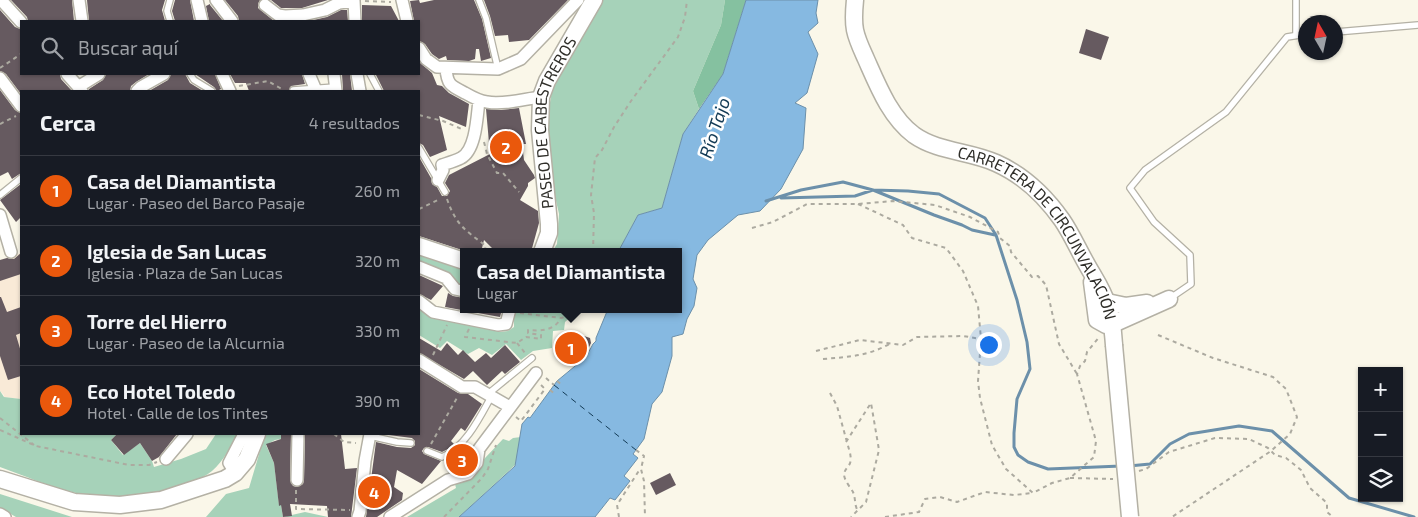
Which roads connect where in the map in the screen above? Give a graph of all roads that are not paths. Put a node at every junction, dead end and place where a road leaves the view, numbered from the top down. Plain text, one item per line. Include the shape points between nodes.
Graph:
1 (1, 0) edge
2 (79, 0) edge
3 (170, 0) edge
4 (197, 0) edge
5 (216, 0) edge
6 (479, 0) edge
7 (578, 0) edge
8 (594, 0) edge
9 (855, 0) edge
10 (1296, 0) edge
11 (354, 1) edge
12 (397, 1) edge
13 (266, 5) dead end
14 (82, 20) edge
15 (170, 20) edge
16 (202, 20) edge
17 (231, 20) edge
18 (355, 20) edge
19 (406, 20) edge
20 (20, 21) edge
21 (1418, 25) edge
22 (1343, 31) edge
23 (1296, 35) joint
24 (420, 50) edge
25 (446, 68) junction
26 (498, 69) junction
27 (68, 75) edge
28 (98, 75) edge
29 (162, 75) edge
30 (191, 75) edge
31 (222, 75) edge
32 (310, 75) edge
33 (334, 75) edge
34 (357, 75) edge
35 (371, 75) edge
36 (0, 78) edge
37 (315, 88) junction
38 (80, 89) edge
39 (336, 89) edge
40 (138, 90) edge
41 (210, 90) edge
42 (227, 90) edge
43 (293, 90) road end
44 (360, 90) edge
45 (378, 90) edge
46 (541, 97) junction
47 (479, 100) junction
48 (20, 104) edge
49 (420, 150) edge
50 (20, 179) edge
51 (442, 187) joint
52 (0, 194) edge
53 (0, 215) edge
54 (420, 246) edge
55 (543, 248) edge
56 (11, 252) dead end
57 (460, 260) edge
58 (420, 267) edge
59 (1090, 270) junction
60 (460, 290) edge
61 (1169, 299) junction
62 (420, 302) edge
63 (1107, 302) junction
64 (509, 313) edge
65 (1109, 325) junction
66 (531, 359) road end
67 (423, 363) edge
68 (536, 373) dead end
69 (489, 396) junction
70 (510, 407) junction
71 (186, 435) edge
72 (243, 435) edge
73 (256, 435) edge
74 (299, 435) edge
75 (370, 435) edge
76 (411, 443) dead end
77 (427, 451) road end
78 (166, 459) road end
79 (235, 473) junction
80 (0, 479) edge
81 (297, 480) road end
82 (0, 514) edge
83 (359, 514) edge
84 (5, 517) edge
85 (390, 517) edge
86 (1130, 517) edge

1 - 20 street
2 - 14 street
3 - 15 lane via 167,11
4 - 16 street
5 - 17 street
6 - 26 lane
7 - 26 street via 522,59
8 - 46 street, PASEO DE CABESTREROS
9 - 59 street, CARRETERA DE CIRCUNVALACIÓN via 854,20 859,43 887,103 903,125 925,142 984,158 1026,182 1062,220
10 - 23 lane
11 - 13 street via 339,3 325,10 285,16 278,15
11 - 18 street
12 - 19 street
21 - 22 lane
23 - 61 lane via 1287,37 1226,112 1144,170 1130,188 1154,222 1190,255 1191,284
24 - 25 street via 437,67
25 - 26 street
25 - 47 street via 450,86
27 - 38 street
28 - 38 street
29 - 40 street
30 - 41 lane
31 - 42 street
32 - 37 street
33 - 39 street
34 - 44 street
35 - 45 lane
36 - 48 street
37 - 39 lane
37 - 43 lane
46 - 47 street via 488,103
46 - 55 street, PASEO DE CABESTREROS via 540,130 549,224
47 - 51 street via 469,151 461,158 442,165
49 - 51 lane
50 - 52 lane
53 - 56 street
54 - 57 street
58 - 60 street via 446,278
59 - 63 street, CARRETERA DE CIRCUNVALACIÓN
59 - 65 street via 1098,320
61 - 63 street via 1126,306
61 - 65 street
62 - 64 street via 433,312 502,326 506,324
63 - 65 street, CARRETERA DE CIRCUNVALACIÓN
65 - 86 street, CARRETERA DE CIRCUNVALACIÓN, bridge via 1114,345
66 - 69 lane
67 - 69 street via 462,387 475,387
68 - 70 street
69 - 70 street
69 - 77 lane via 472,431 450,454 442,457
70 - 85 street via 478,449 477,463 468,474 448,480
71 - 78 street
72 - 79 street via 229,463
73 - 79 street via 247,459
74 - 81 street
75 - 76 lane
75 - 83 street
79 - 80 street via 161,500 120,505 74,502
82 - 84 street

